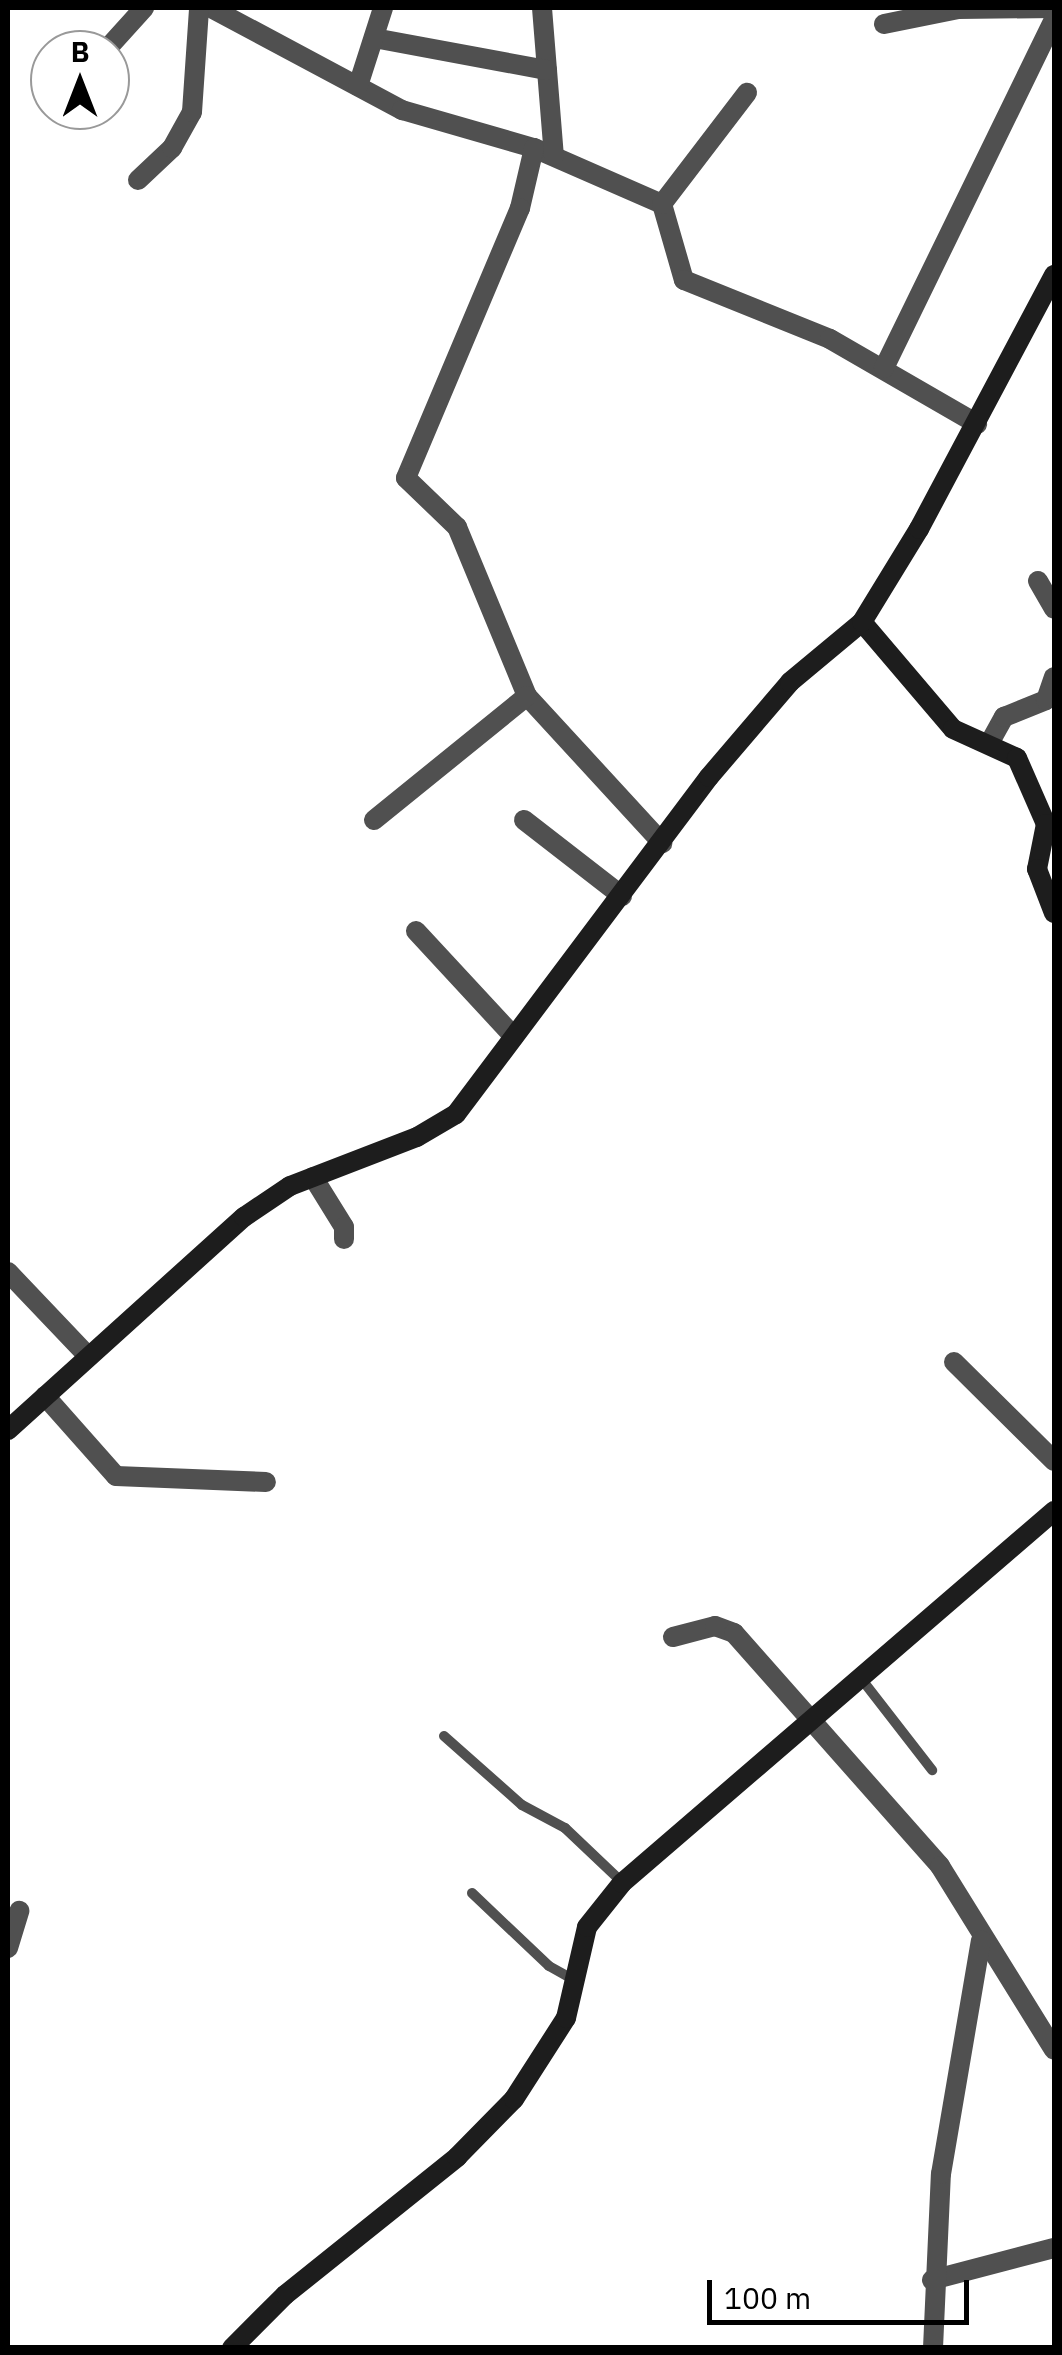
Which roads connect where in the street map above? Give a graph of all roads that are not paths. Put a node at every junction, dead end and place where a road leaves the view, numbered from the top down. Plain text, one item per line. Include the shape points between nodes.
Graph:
1 (144, 8) edge
2 (199, 8) edge
3 (211, 8) edge
4 (384, 8) edge
5 (542, 8) edge
6 (1054, 8) edge
7 (1054, 20) edge
8 (884, 24) dead end
9 (124, 30) edge
10 (374, 38) junction
11 (547, 70) junction
12 (358, 86) junction
13 (747, 92) dead end
14 (544, 152) junction
15 (138, 180) dead end
16 (662, 204) junction
17 (1054, 275) edge
18 (884, 368) junction
19 (978, 424) junction
20 (1038, 582) dead end
21 (1054, 608) edge
22 (862, 622) junction
23 (1054, 677) edge
24 (527, 696) junction
25 (1000, 746) junction
26 (374, 820) dead end
27 (524, 820) dead end
28 (662, 843) junction
29 (622, 896) junction
30 (1054, 913) edge
31 (416, 931) dead end
32 (514, 1037) junction
33 (314, 1176) junction
34 (344, 1239) dead end
35 (8, 1272) edge
36 (87, 1354) junction
37 (954, 1362) dead end
38 (45, 1396) junction
39 (8, 1430) edge
40 (1054, 1461) edge
41 (266, 1482) dead end
42 (1054, 1512) edge
43 (673, 1637) dead end
44 (863, 1682) junction
45 (816, 1722) junction
46 (444, 1736) dead end
47 (932, 1770) dead end
48 (622, 1883) junction
49 (472, 1893) dead end
50 (19, 1912) dead end
51 (981, 1940) junction
52 (8, 1948) edge
53 (574, 1980) junction
54 (1054, 2050) edge
55 (1054, 2248) edge
56 (932, 2280) junction
57 (232, 2348) edge
58 (934, 2348) edge

1 - 9 street
2 - 15 street via 192,112 172,148
3 - 12 street
4 - 10 street
5 - 11 street
6 - 8 street via 958,9
7 - 18 street
10 - 11 street
10 - 12 street
11 - 14 street
12 - 14 street via 427,121
13 - 16 street
14 - 16 street
14 - 24 street via 406,478 457,526
16 - 18 street via 684,280
17 - 19 street
18 - 19 street
19 - 22 street
20 - 21 street
22 - 25 street via 953,730
22 - 28 street via 790,682
23 - 25 street via 1046,700 1004,718
24 - 26 street
24 - 28 street
25 - 30 street via 1046,824 1037,868
27 - 29 street
28 - 29 street
29 - 32 street
31 - 32 street
32 - 33 street via 456,1114 418,1137
33 - 34 street via 344,1227
33 - 36 street via 244,1217
35 - 36 street
36 - 38 street
37 - 40 street
38 - 39 street
38 - 41 street via 116,1476
42 - 44 street
43 - 45 street via 728,1629
44 - 45 street
44 - 47 lane
45 - 48 street
45 - 51 street via 940,1866 970,1909
46 - 48 lane via 522,1804 565,1828
48 - 53 street via 587,1927
49 - 53 lane via 549,1966
50 - 52 street
51 - 54 street
51 - 56 street via 956,2057
53 - 57 street via 558,2036 514,2099 457,2157 285,2295
55 - 56 street
56 - 58 street

